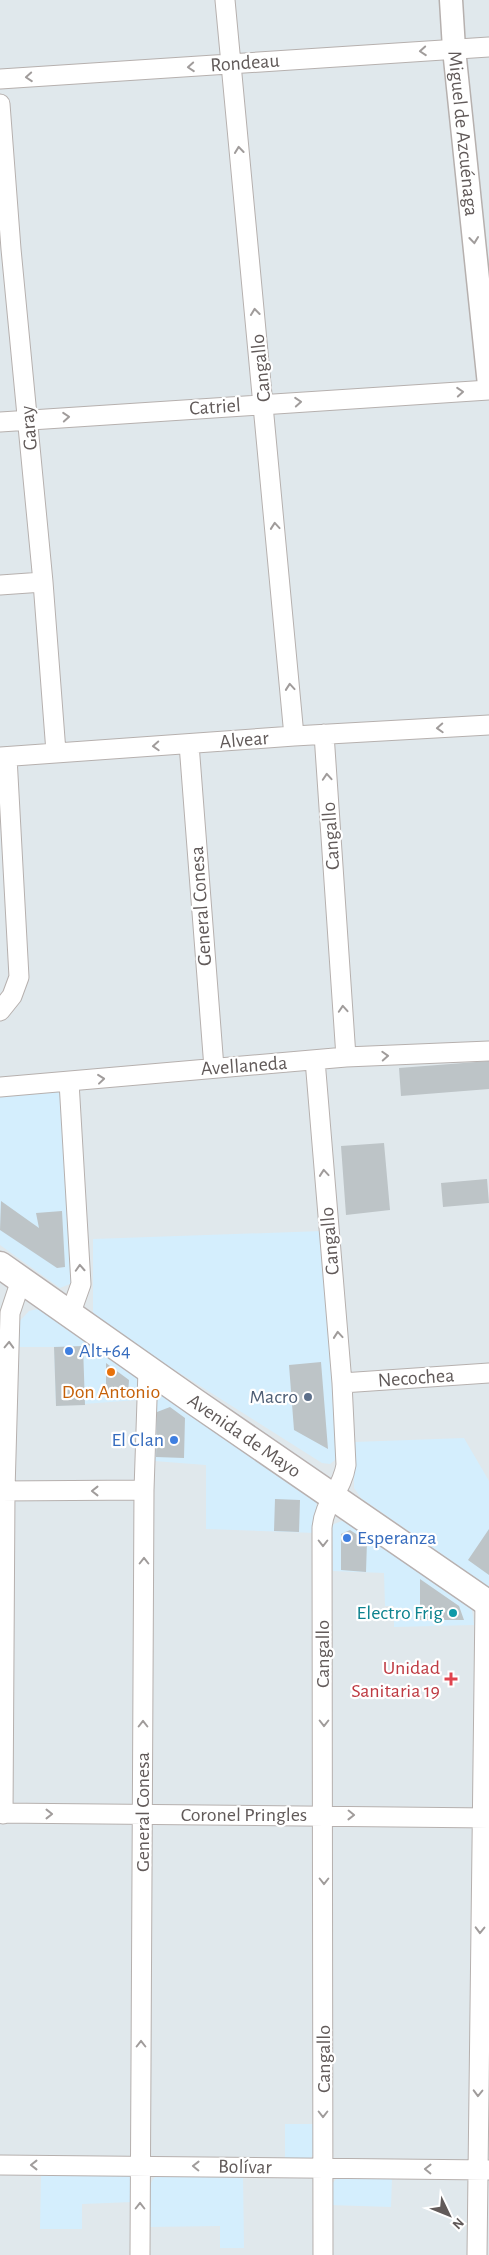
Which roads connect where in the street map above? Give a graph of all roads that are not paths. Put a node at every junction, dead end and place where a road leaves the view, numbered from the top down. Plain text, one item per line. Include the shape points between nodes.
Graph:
1 (225, 0) edge
2 (451, 0) edge
3 (489, 47) edge
4 (454, 50) junction
5 (231, 64) junction
6 (0, 79) edge
7 (0, 104) edge
8 (5, 249) edge
9 (489, 385) edge
10 (489, 390) edge
11 (264, 404) junction
12 (29, 420) junction
13 (0, 422) edge
14 (43, 582) junction
15 (0, 585) edge
16 (489, 725) edge
17 (324, 734) junction
18 (294, 736) junction
19 (188, 744) junction
20 (56, 752) junction
21 (3, 757) edge
22 (0, 1012) edge
23 (489, 1051) edge
24 (346, 1057) junction
25 (315, 1060) junction
26 (214, 1068) junction
27 (69, 1082) junction
28 (0, 1087) edge
29 (0, 1264) edge
30 (22, 1280) junction
31 (70, 1315) junction
32 (148, 1370) junction
33 (489, 1373) edge
34 (342, 1383) junction
35 (144, 1490) junction
36 (3, 1491) edge
37 (333, 1497) junction
38 (487, 1603) edge
39 (2, 1814) edge
40 (143, 1815) junction
41 (324, 1815) junction
42 (485, 1817) edge
43 (0, 2165) edge
44 (140, 2165) junction
45 (323, 2168) junction
46 (483, 2170) edge
47 (140, 2255) edge
48 (323, 2255) edge
49 (477, 2255) edge

1 - 5 street, Cangallo
2 - 4 street, Miguel de Azcuénaga
3 - 4 street, Rondeau
4 -> 5 street, Rondeau
4 -> 9 street, Miguel de Azcuénaga
5 -> 6 street, Rondeau
11 -> 5 street, Cangallo
7 - 8 street, Garay
8 - 12 street, Garay
11 -> 10 street, Catriel
12 -> 11 street, Catriel
18 -> 11 street, Cangallo
12 - 13 street, Catriel
12 - 14 street, Garay
14 - 15 street
14 - 20 street, Garay
16 -> 17 street, Alvear
17 - 18 street, Alvear
24 -> 17 street, Cangallo
18 - 19 street, Alvear
19 -> 20 street, Alvear
19 - 26 street, General Conesa
20 - 21 street, Alvear
21 - 22 street via 19,976 12,996
24 -> 23 street, Avellaneda
24 - 25 street, Avellaneda
25 - 26 street, Avellaneda
34 -> 25 street, Cangallo
27 -> 26 street, Avellaneda
27 - 28 street, Avellaneda
31 -> 27 street via 81,1284
29 - 30 main road, Avenida de Mayo
30 - 31 main road, Avenida de Mayo
36 -> 30 street via 10,1312
31 - 32 main road, Avenida de Mayo
32 - 35 street, General Conesa
32 - 37 main road, Avenida de Mayo
33 - 34 street, Necochea
34 - 37 street, Cangallo via 346,1466 344,1478
35 -> 36 street
40 -> 35 street, General Conesa
36 - 39 street
37 - 38 main road, Avenida de Mayo
37 -> 41 street, Cangallo via 323,1514 322,1528
38 - 42 street
39 -> 40 street, Coronel Pringles
40 - 41 street, Coronel Pringles
44 -> 40 street, General Conesa
41 -> 42 street, Coronel Pringles
41 -> 45 street, Cangallo
42 -> 46 street
44 -> 43 street, Bolívar
45 -> 44 street, Bolívar
47 -> 44 street, General Conesa
46 -> 45 street, Bolívar
45 - 48 street, Cangallo
46 - 49 street

